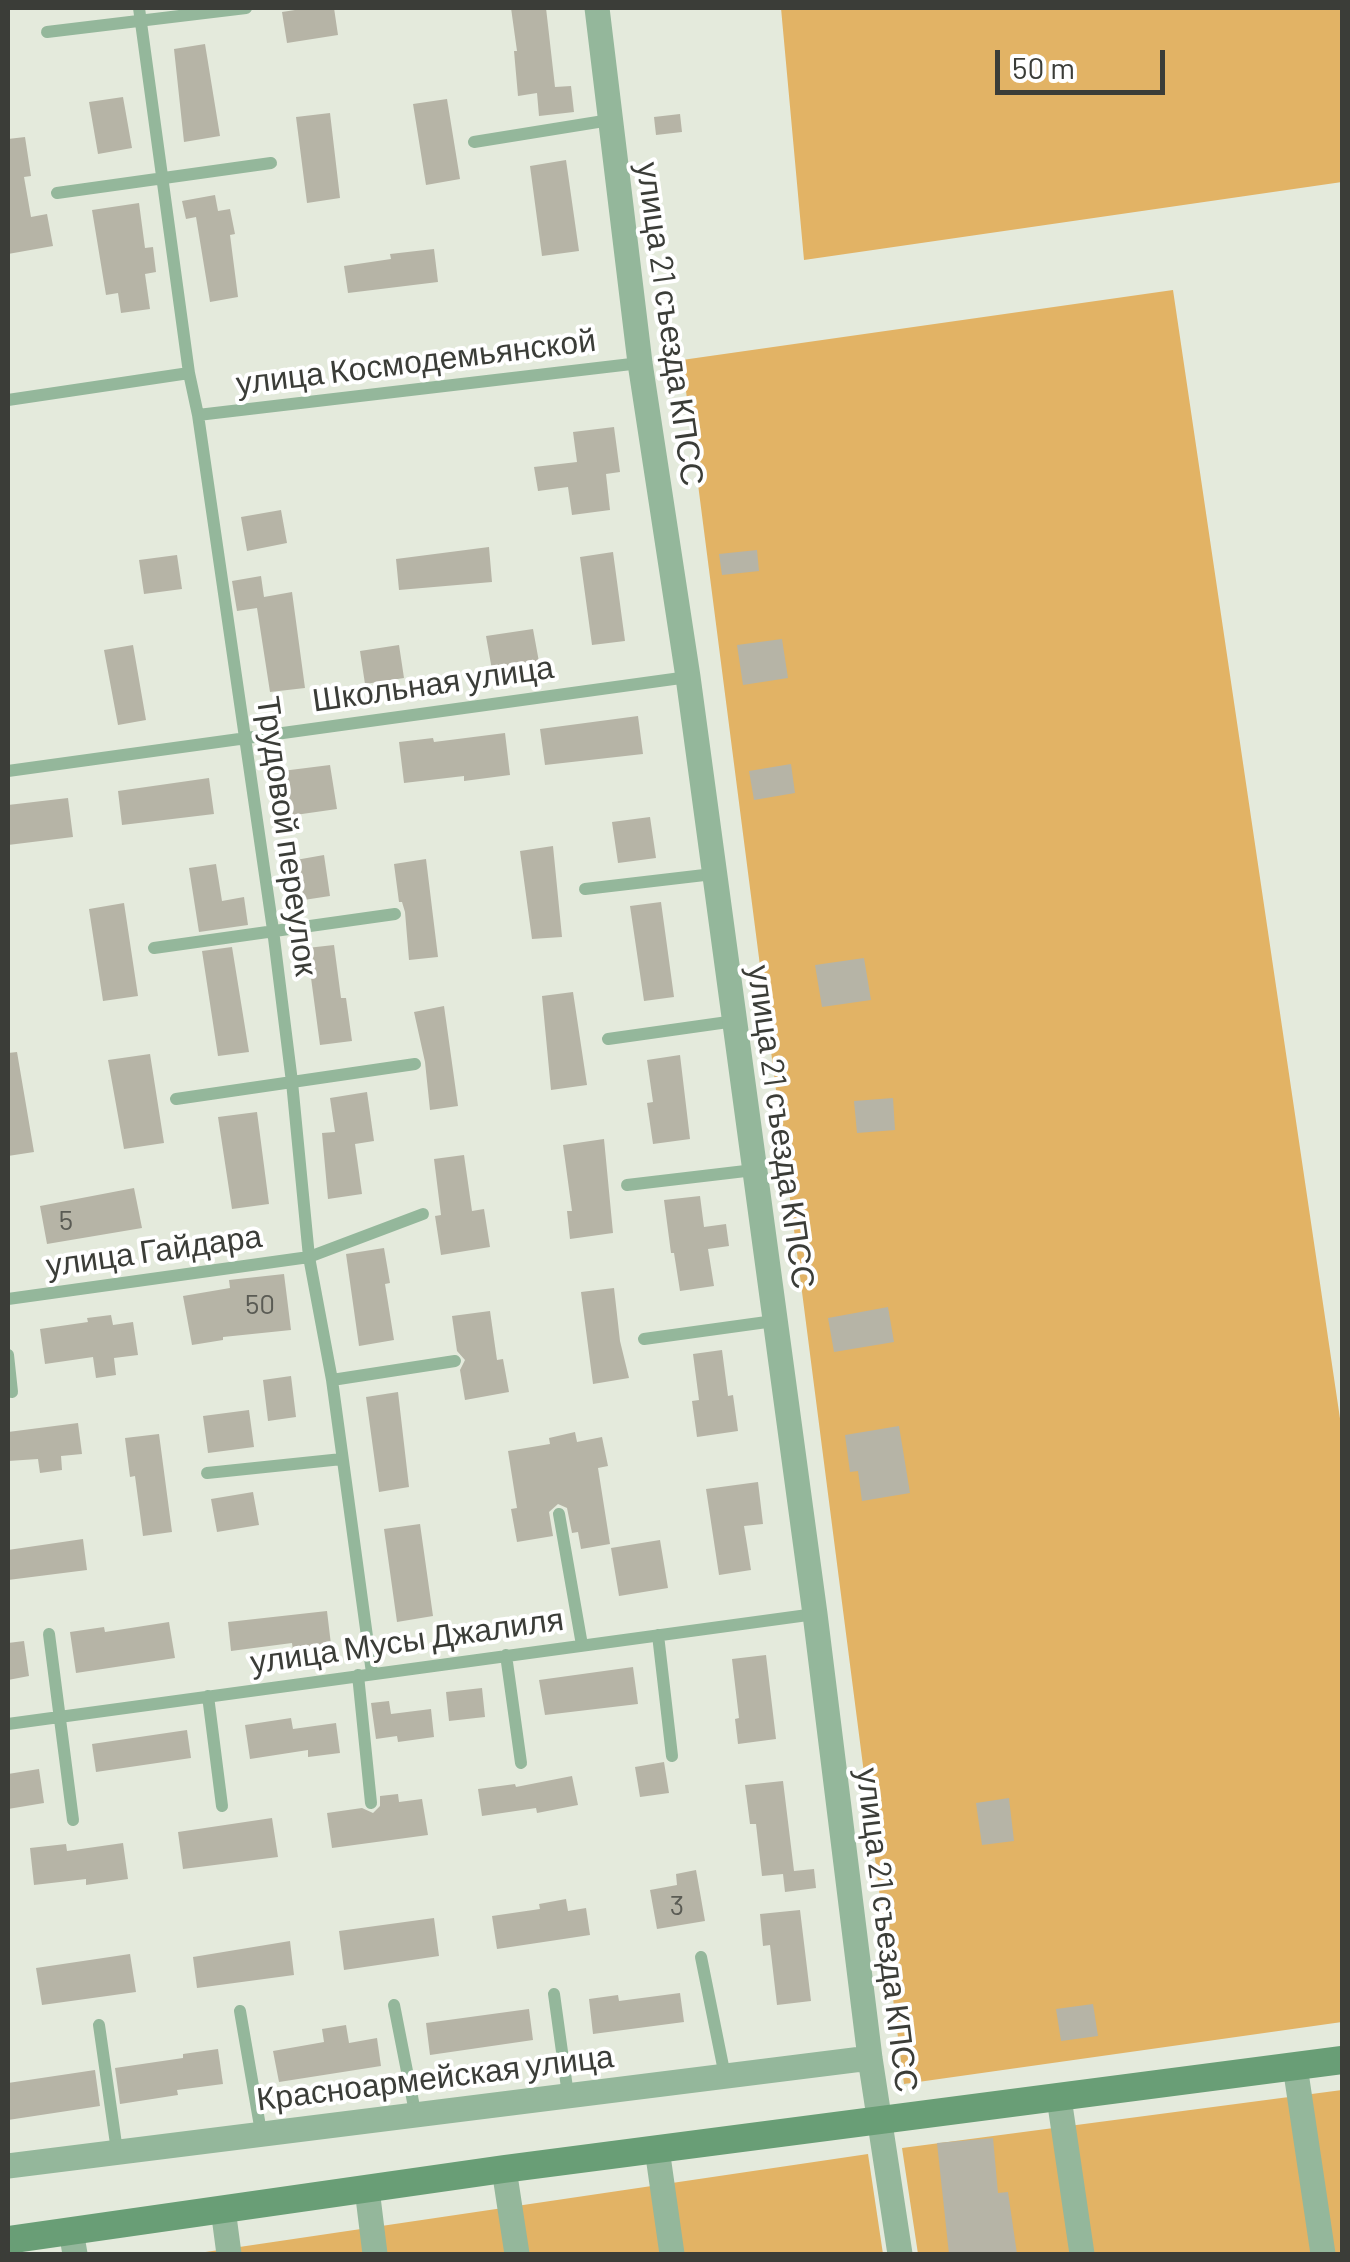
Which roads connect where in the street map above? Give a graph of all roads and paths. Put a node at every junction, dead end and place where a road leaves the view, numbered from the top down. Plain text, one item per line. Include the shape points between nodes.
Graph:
1 (246, 8) edge
2 (597, 8) edge
3 (140, 14) edge
4 (47, 32) dead end
5 (610, 120) junction
6 (474, 142) dead end
7 (271, 162) dead end
8 (160, 178) junction
9 (57, 194) dead end
10 (640, 362) junction
11 (189, 373) junction
12 (8, 400) edge
13 (198, 416) junction
14 (688, 677) junction
15 (245, 738) junction
16 (8, 771) edge
17 (712, 874) junction
18 (585, 889) dead end
19 (395, 914) dead end
20 (273, 930) junction
21 (154, 948) dead end
22 (735, 1020) junction
23 (608, 1039) dead end
24 (414, 1064) dead end
25 (292, 1082) junction
26 (176, 1099) dead end
27 (754, 1170) junction
28 (627, 1184) dead end
29 (423, 1214) dead end
30 (309, 1257) junction
31 (8, 1299) edge
32 (774, 1321) junction
33 (644, 1339) dead end
34 (8, 1355) edge
35 (455, 1361) dead end
36 (332, 1380) junction
37 (12, 1392) dead end
38 (342, 1459) junction
39 (207, 1473) dead end
40 (559, 1514) dead end
41 (815, 1614) junction
42 (49, 1634) dead end
43 (658, 1634) junction
44 (582, 1645) junction
45 (506, 1655) junction
46 (365, 1674) junction
47 (208, 1696) junction
48 (59, 1718) junction
49 (8, 1724) edge
50 (672, 1756) dead end
51 (521, 1763) dead end
52 (371, 1802) dead end
53 (222, 1806) dead end
54 (73, 1820) dead end
55 (701, 1957) dead end
56 (554, 1994) dead end
57 (394, 2004) dead end
58 (240, 2011) dead end
59 (100, 2025) dead end
60 (870, 2058) junction
61 (1342, 2060) edge
62 (1295, 2066) junction
63 (724, 2076) junction
64 (568, 2095) junction
65 (1058, 2098) junction
66 (415, 2112) junction
67 (879, 2120) junction
68 (261, 2132) junction
69 (657, 2149) junction
70 (117, 2150) junction
71 (8, 2166) edge
72 (504, 2169) junction
73 (366, 2189) junction
74 (223, 2208) junction
75 (8, 2240) edge
76 (73, 2243) edge
77 (229, 2254) edge
78 (375, 2254) edge
79 (517, 2254) edge
80 (672, 2254) edge
81 (900, 2254) edge
82 (1082, 2254) edge
83 (1323, 2254) edge

1 - 3 lane
2 - 5 street, улица 21 съезда КПСС
3 - 4 lane
3 - 8 lane, Трудовой переулок
5 - 6 lane
5 - 10 street, улица 21 съезда КПСС
7 - 8 lane
8 - 9 lane
8 - 11 lane, Трудовой переулок
10 - 13 lane, улица Космодемьянской
10 - 14 street, улица 21 съезда КПСС
11 - 12 lane, улица Космодемьянской
11 - 13 lane, Трудовой переулок
13 - 15 lane, Трудовой переулок
14 - 15 lane, Школьная улица
14 - 17 street, улица 21 съезда КПСС
15 - 16 lane, Школьная улица
15 - 20 lane, Трудовой переулок
17 - 18 lane
17 - 22 street, улица 21 съезда КПСС
19 - 20 lane
20 - 21 lane
20 - 25 lane, Трудовой переулок
22 - 23 lane
22 - 27 street, улица 21 съезда КПСС
24 - 25 lane
25 - 26 lane
25 - 30 lane, Трудовой переулок
27 - 28 lane
27 - 32 street, улица 21 съезда КПСС
29 - 30 lane, улица Гайдара
30 - 31 lane, улица Гайдара
30 - 36 lane, Трудовой переулок
32 - 33 lane
32 - 41 street, улица 21 съезда КПСС
34 - 37 lane
35 - 36 lane
36 - 38 lane, Трудовой переулок
38 - 39 lane
38 - 46 lane, Трудовой переулок
40 - 44 lane
41 - 43 lane, улица Мусы Джалиля
41 - 60 street, улица 21 съезда КПСС
42 - 48 lane
43 - 44 lane, улица Мусы Джалиля
43 - 50 lane
44 - 45 lane, улица Мусы Джалиля
45 - 46 lane, улица Мусы Джалиля
45 - 51 lane
46 - 47 lane, улица Мусы Джалиля
46 - 52 lane, Трудовой переулок
47 - 48 lane, улица Мусы Джалиля
47 - 53 lane
48 - 49 lane, улица Мусы Джалиля
48 - 54 lane
55 - 63 lane
56 - 64 lane
57 - 66 lane
58 - 68 lane
59 - 70 lane
60 - 63 street, Красноармейская улица
60 - 67 street, улица 21 съезда КПСС
61 - 62 main road
62 - 65 main road
62 - 83 street
63 - 64 street, Красноармейская улица
64 - 66 street, Красноармейская улица
65 - 67 main road
65 - 82 street
66 - 68 street, Красноармейская улица
67 - 69 main road
67 - 81 street, улица 21 съезда КПСС
68 - 70 street, Красноармейская улица
69 - 72 main road
69 - 80 street
70 - 71 street, Красноармейская улица
72 - 73 main road
72 - 79 street
73 - 74 main road
73 - 78 street
74 - 76 main road
74 - 77 street
75 - 76 main road

